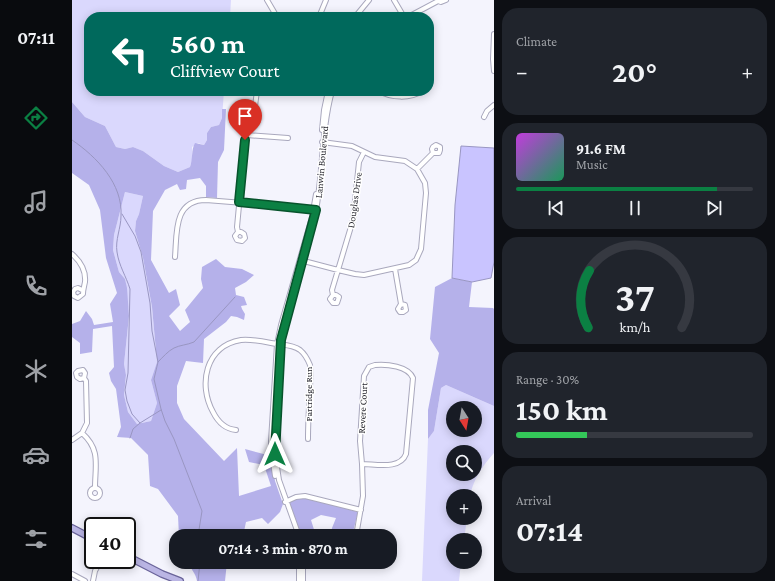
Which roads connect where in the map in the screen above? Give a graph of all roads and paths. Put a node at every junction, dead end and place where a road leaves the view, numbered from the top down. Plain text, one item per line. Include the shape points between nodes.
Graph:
1 (267, 0) edge
2 (326, 0) edge
3 (366, 0) edge
4 (369, 0) edge
5 (394, 0) edge
6 (438, 0) edge
7 (446, 0) edge
8 (274, 12) edge
9 (322, 12) edge
10 (356, 12) edge
11 (359, 12) edge
12 (401, 12) edge
13 (417, 12) edge
14 (494, 34) edge
15 (494, 72) edge
16 (256, 96) edge
17 (327, 96) edge
18 (331, 96) edge
19 (494, 105) edge
20 (484, 117) dead end
21 (246, 135) junction
22 (288, 138) dead end
23 (322, 142) junction
24 (364, 152) junction
25 (433, 153) dead end
26 (417, 170) junction
27 (239, 202) junction
28 (315, 209) junction
29 (238, 232) dead end
30 (72, 254) edge
31 (175, 257) dead end
32 (302, 260) junction
33 (395, 269) junction
34 (338, 270) junction
35 (82, 290) dead end
36 (333, 295) dead end
37 (401, 304) dead end
38 (279, 344) junction
39 (84, 378) dead end
40 (236, 430) dead end
41 (82, 432) junction
42 (308, 438) dead end
43 (72, 440) edge
44 (362, 464) junction
45 (95, 488) dead end
46 (285, 502) junction
47 (361, 510) junction
48 (72, 528) edge
49 (294, 529) edge
50 (296, 529) edge
51 (357, 529) edge
52 (84, 534) edge
53 (136, 561) edge
54 (96, 569) edge
55 (299, 569) edge
56 (303, 569) edge
57 (72, 574) edge
58 (85, 581) edge
59 (93, 581) edge
60 (180, 581) edge
61 (299, 581) edge
62 (303, 581) edge

1 - 8 street
2 - 9 street
3 - 10 street
4 - 11 street
5 - 12 street
6 - 7 street
6 - 13 street
14 - 15 street
16 - 21 street
17 - 23 street, Lanwin Boulevard
18 - 23 street, Lanwin Boulevard
19 - 20 street
21 - 22 street
21 - 27 street
23 - 24 street via 347,144
23 - 28 street, Lanwin Boulevard
24 - 26 street via 404,162
24 - 34 street, Douglas Drive via 359,162 353,220
25 - 26 street
26 - 33 street via 423,178 426,193 421,250 413,262
27 - 28 street
27 - 29 street
27 - 31 street via 201,200 186,206 178,220
28 - 32 street, Lanwin Boulevard
30 - 35 street via 84,271 85,281
32 - 34 street
32 - 38 street, Lanwin Boulevard
33 - 34 street via 364,275
33 - 37 street
34 - 36 street, Douglas Drive
38 - 40 street, Partridge Run via 250,340 234,342 219,351 209,365 205,388 210,406 220,423
38 - 42 street, Partridge Run via 296,348 308,361
38 - 46 street, Lanwin Boulevard via 271,441 276,482
39 - 41 street via 88,419
41 - 43 street
41 - 45 street via 92,442 95,450
44 - 44 street, Revere Court via 360,441 365,373 375,365 405,369 410,372 413,381 405,458 395,465
44 - 47 street, Revere Court via 364,488
46 - 47 street via 300,496 309,496
46 - 49 street, Lanwin Boulevard
46 - 50 street, Lanwin Boulevard
47 - 51 street
48 - 52 main road
53 - 60 main road
54 - 59 street
55 - 61 street
56 - 62 street
57 - 58 street

